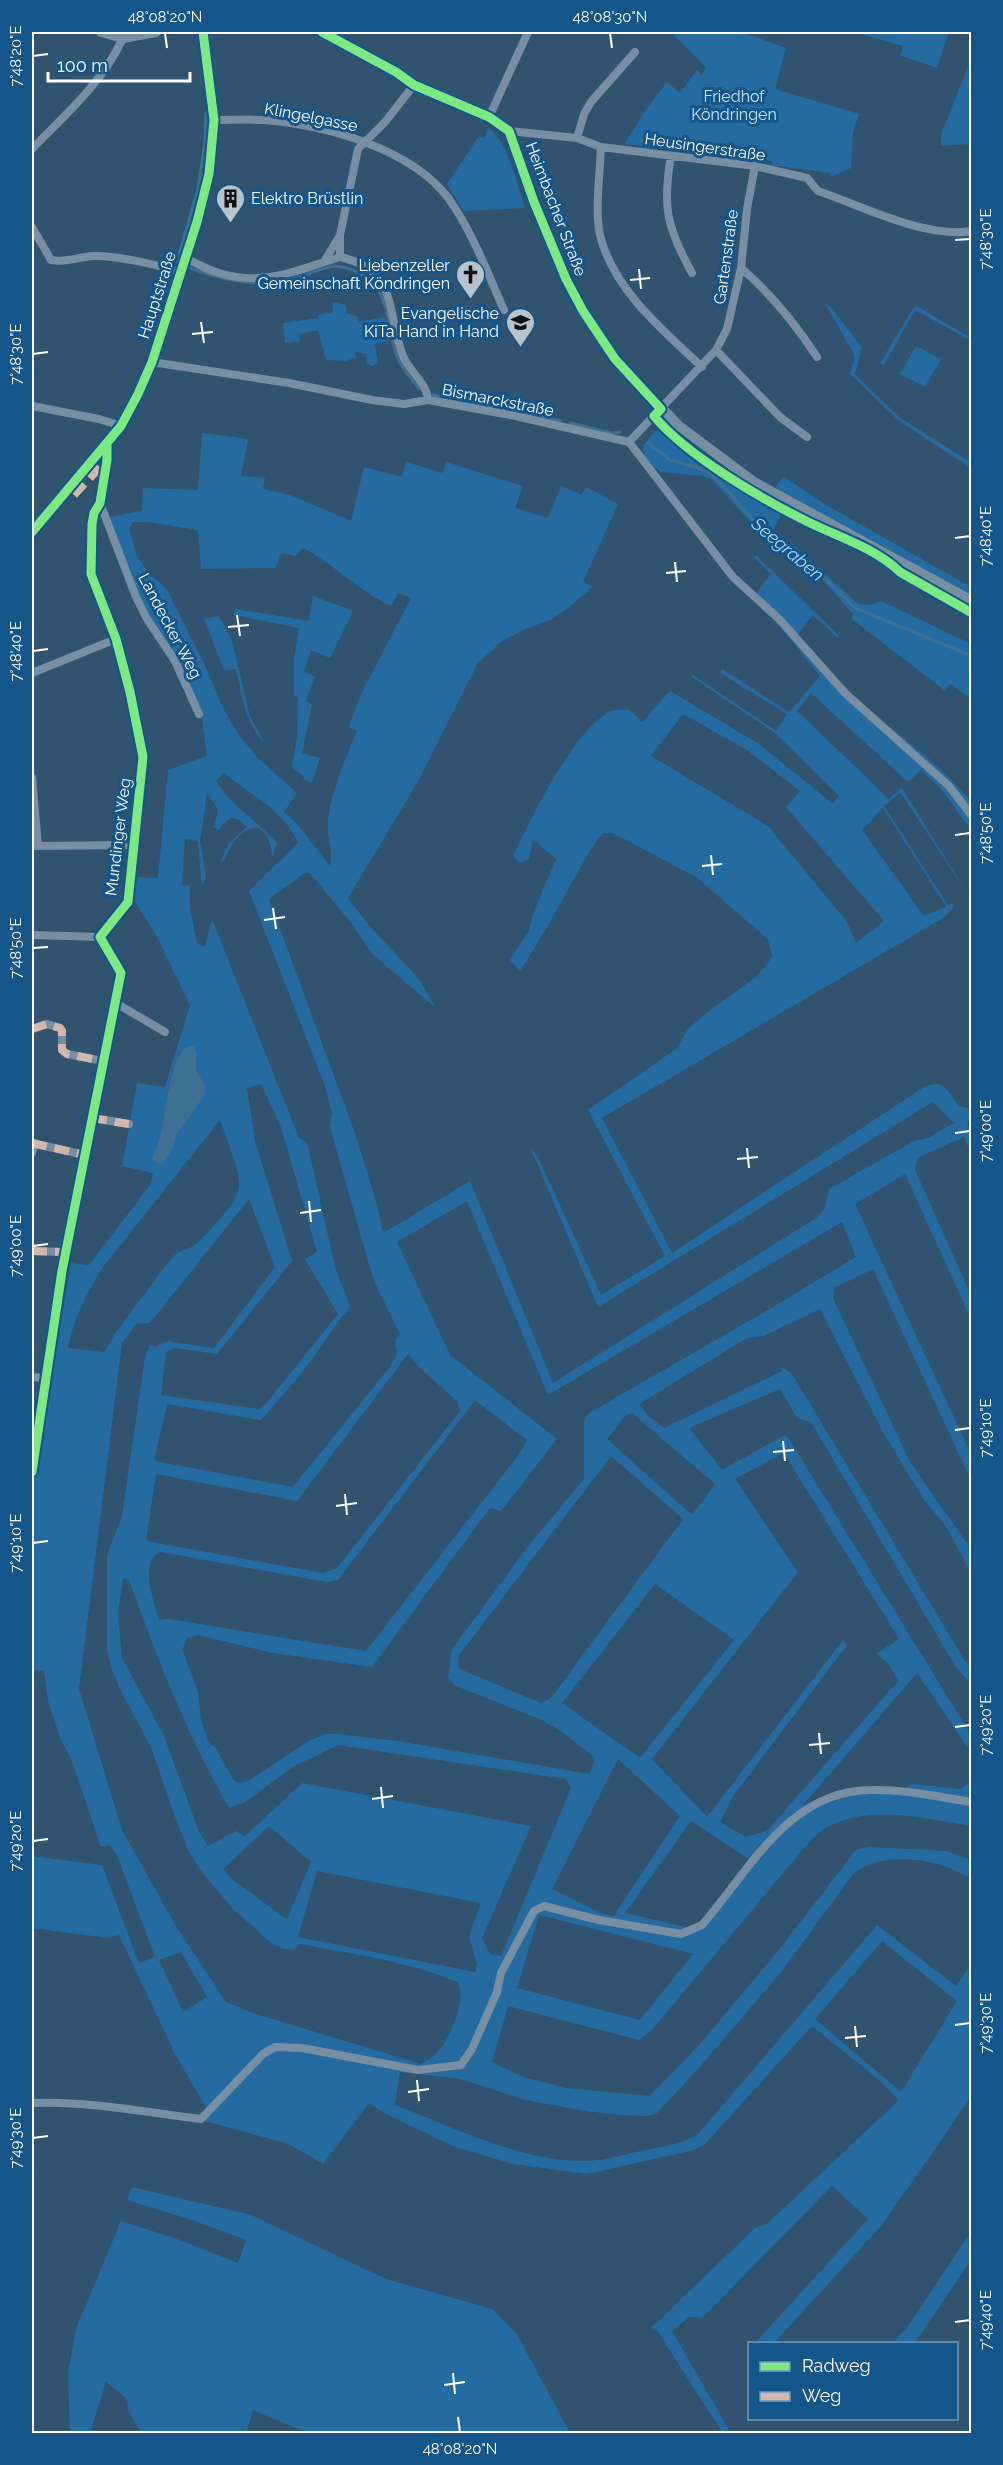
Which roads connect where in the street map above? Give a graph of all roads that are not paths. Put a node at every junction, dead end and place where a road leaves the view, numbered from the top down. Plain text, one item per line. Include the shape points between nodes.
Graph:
1 (101, 32) edge
2 (156, 32) edge
3 (203, 32) edge
4 (322, 32) edge
5 (528, 32) edge
6 (123, 38) junction
7 (635, 52) dead end
8 (414, 85) junction
9 (489, 117) junction
10 (214, 120) junction
11 (509, 130) junction
12 (578, 138) junction
13 (367, 142) junction
14 (601, 147) junction
15 (32, 149) edge
16 (671, 156) junction
17 (755, 166) junction
18 (32, 227) edge
19 (972, 231) edge
20 (340, 235) junction
21 (340, 257) junction
22 (185, 258) junction
23 (324, 262) junction
24 (741, 268) junction
25 (181, 273) junction
26 (692, 273) dead end
27 (504, 310) dead end
28 (716, 350) junction
29 (817, 357) dead end
30 (152, 362) junction
31 (702, 367) junction
32 (428, 400) junction
33 (32, 406) edge
34 (661, 409) junction
35 (121, 426) junction
36 (807, 437) dead end
37 (629, 442) junction
38 (106, 446) junction
39 (100, 503) junction
40 (32, 532) edge
41 (972, 601) edge
42 (116, 639) junction
43 (32, 673) edge
44 (199, 714) dead end
45 (32, 777) edge
46 (972, 816) edge
47 (134, 845) junction
48 (35, 846) edge
49 (32, 935) edge
50 (100, 937) junction
51 (114, 1002) junction
52 (32, 1029) edge
53 (165, 1032) dead end
54 (103, 1061) junction
55 (92, 1118) junction
56 (129, 1124) dead end
57 (33, 1143) edge
58 (32, 1153) edge
59 (85, 1155) junction
60 (32, 1251) edge
61 (66, 1252) junction
62 (32, 1377) edge
63 (44, 1378) junction
64 (32, 1472) edge
65 (972, 1802) edge
66 (32, 2103) edge

1 - 6 street
2 - 6 street
3 - 10 main road, Hauptstraße
4 - 8 street, Heimbacher Straße
5 - 9 street
6 - 15 street via 110,64 88,92
7 - 12 street via 591,102
8 - 9 street, Heimbacher Straße
8 - 13 street, Klingelgasse
9 - 11 street, Heimbacher Straße
10 - 13 street, Klingelgasse via 264,120
10 - 22 main road, Hauptstraße via 209,174
11 - 12 street, Heusingerstraße
11 - 34 street, Heimbacher Straße via 534,202 583,311 615,358
12 - 14 street, Heusingerstraße
13 - 20 street, Klingelgasse via 358,149
13 - 27 street via 417,171 448,199 474,242
14 - 16 street, Heusingerstraße
14 - 31 street via 600,237 612,267 635,300
16 - 17 street, Heusingerstraße
16 - 26 street via 665,187 667,216
17 - 19 street, Heusingerstraße via 807,178 818,191 943,233
17 - 24 street, Gartenstraße
18 - 25 street via 51,260 107,257
20 - 21 street, Klingelgasse
20 - 23 street
21 - 23 street
21 - 32 street via 376,273 394,314 404,358
22 - 23 street via 217,273 260,279
22 - 25 main road, Hauptstraße
24 - 28 street, Gartenstraße via 727,329
24 - 29 street via 780,306
25 - 30 main road, Hauptstraße
28 - 31 street, Gartenstraße
28 - 36 street via 780,417
30 - 32 street, Bismarckstraße via 380,401 404,404
30 - 35 main road, Hauptstraße
31 - 34 street, Gartenstraße
32 - 37 street, Bismarckstraße
33 - 35 street
34 - 37 street, Gartenstraße
34 - 41 street, Heimbacher Straße via 695,440 754,482
35 - 38 main road, Hauptstraße
37 - 46 street via 733,577 780,620 845,693 950,786
38 - 39 street
38 - 40 main road, Hauptstraße
39 - 42 street, Mundinger Weg via 92,524 92,574
39 - 44 street, Landecker Weg via 136,597 175,662
42 - 43 street
42 - 47 street, Mundinger Weg via 143,757
45 - 48 street
47 - 48 street
47 - 50 street, Mundinger Weg via 128,902
49 - 50 street
50 - 51 street via 121,973
51 - 53 street
51 - 54 street
52 - 54 street via 47,1024 60,1028 62,1050 67,1054
54 - 55 street
55 - 56 street
55 - 59 street
57 - 58 street
57 - 59 street
59 - 61 street
60 - 61 street
61 - 63 street
62 - 63 street
63 - 64 street
65 - 66 street via 870,1790 826,1798 790,1821 702,1925 690,1932 681,1934 599,1920 544,1906 534,1911 501,1973 497,1992 461,2065 418,2070 302,2048 275,2047 263,2054 201,2119 132,2109

